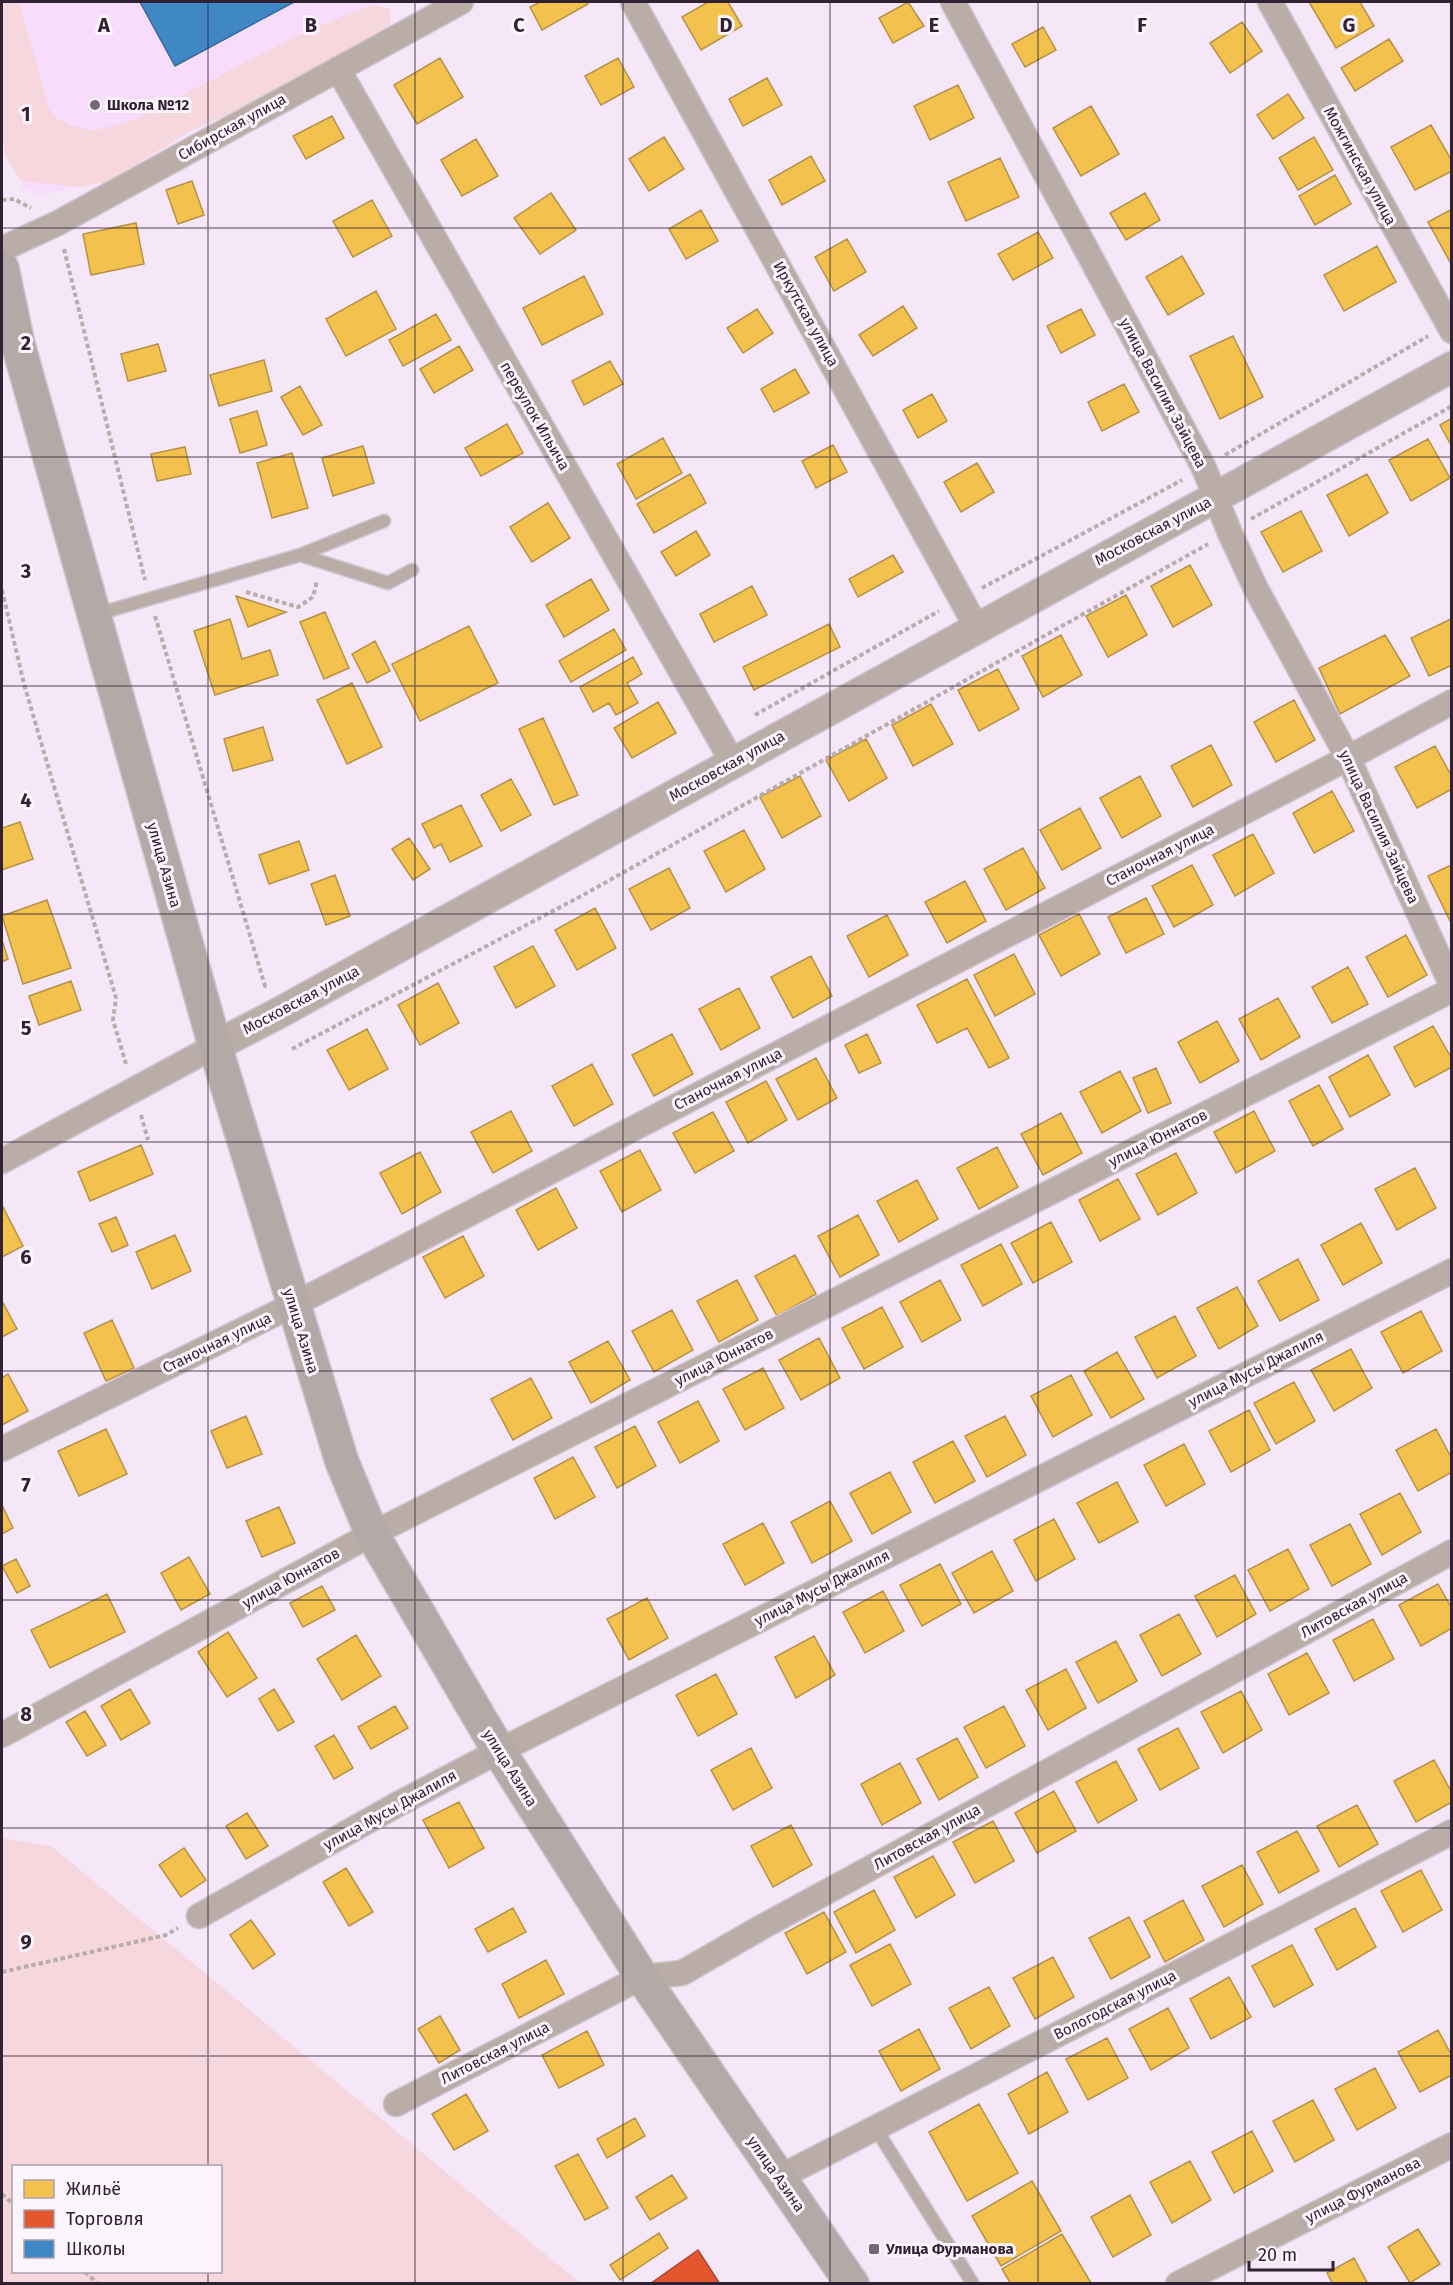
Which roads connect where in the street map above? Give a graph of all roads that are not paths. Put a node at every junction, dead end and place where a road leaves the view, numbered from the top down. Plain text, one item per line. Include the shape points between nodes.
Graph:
1 (460, 2) edge
2 (633, 2) edge
3 (953, 2) edge
4 (1270, 2) edge
5 (338, 69) junction
6 (2, 249) edge
7 (2, 268) edge
8 (1450, 328) edge
9 (10, 347) edge
10 (1452, 368) edge
11 (1216, 497) junction
12 (384, 521) dead end
13 (300, 555) junction
14 (412, 570) dead end
15 (93, 616) junction
16 (977, 628) junction
17 (1452, 702) edge
18 (1348, 758) junction
19 (733, 763) junction
20 (1452, 988) edge
21 (214, 1046) junction
22 (2, 1161) edge
23 (1452, 1271) edge
24 (293, 1305) junction
25 (2, 1449) edge
26 (372, 1534) junction
27 (1452, 1552) edge
28 (2, 1735) edge
29 (499, 1751) junction
30 (1452, 1832) edge
31 (199, 1916) road end
32 (642, 1977) junction
33 (396, 2104) dead end
34 (876, 2128) junction
35 (1452, 2145) edge
36 (778, 2178) junction
37 (852, 2283) edge
38 (973, 2283) edge
39 (1178, 2283) edge

1 - 5 street, Сибирская улица
2 - 16 street, Иркутская улица
3 - 11 street, улица Василия Зайцева via 1204,468
4 - 8 street, Можгинская улица
5 - 6 street, Сибирская улица via 58,223
5 - 19 street, переулок Ильича
7 - 9 main road, улица Азина
9 - 15 main road, улица Азина
10 - 11 street, Московская улица
11 - 16 street, Московская улица
11 - 18 street, улица Василия Зайцева via 1255,588
12 - 13 lane
13 - 14 lane via 388,583
13 - 15 lane
15 - 21 main road, улица Азина
16 - 19 street, Московская улица
17 - 18 street, Станочная улица
18 - 20 street, улица Василия Зайцева
18 - 24 street, Станочная улица
19 - 21 street, Московская улица
20 - 26 street, улица Юннатов
21 - 22 street, Московская улица
21 - 24 main road, улица Азина
23 - 29 street, улица Мусы Джалиля
24 - 25 street, Станочная улица
24 - 26 main road, улица Азина via 342,1462
26 - 28 street, улица Юннатов
26 - 29 main road, улица Азина
27 - 32 street, Литовская улица via 682,1973
29 - 31 street, улица Мусы Джалиля
29 - 32 main road, улица Азина
30 - 34 street, Вологодская улица
32 - 33 street, Литовская улица
32 - 36 main road, улица Азина
34 - 36 street, Вологодская улица
34 - 38 lane
35 - 39 street, улица Фурманова
36 - 37 main road, улица Азина

